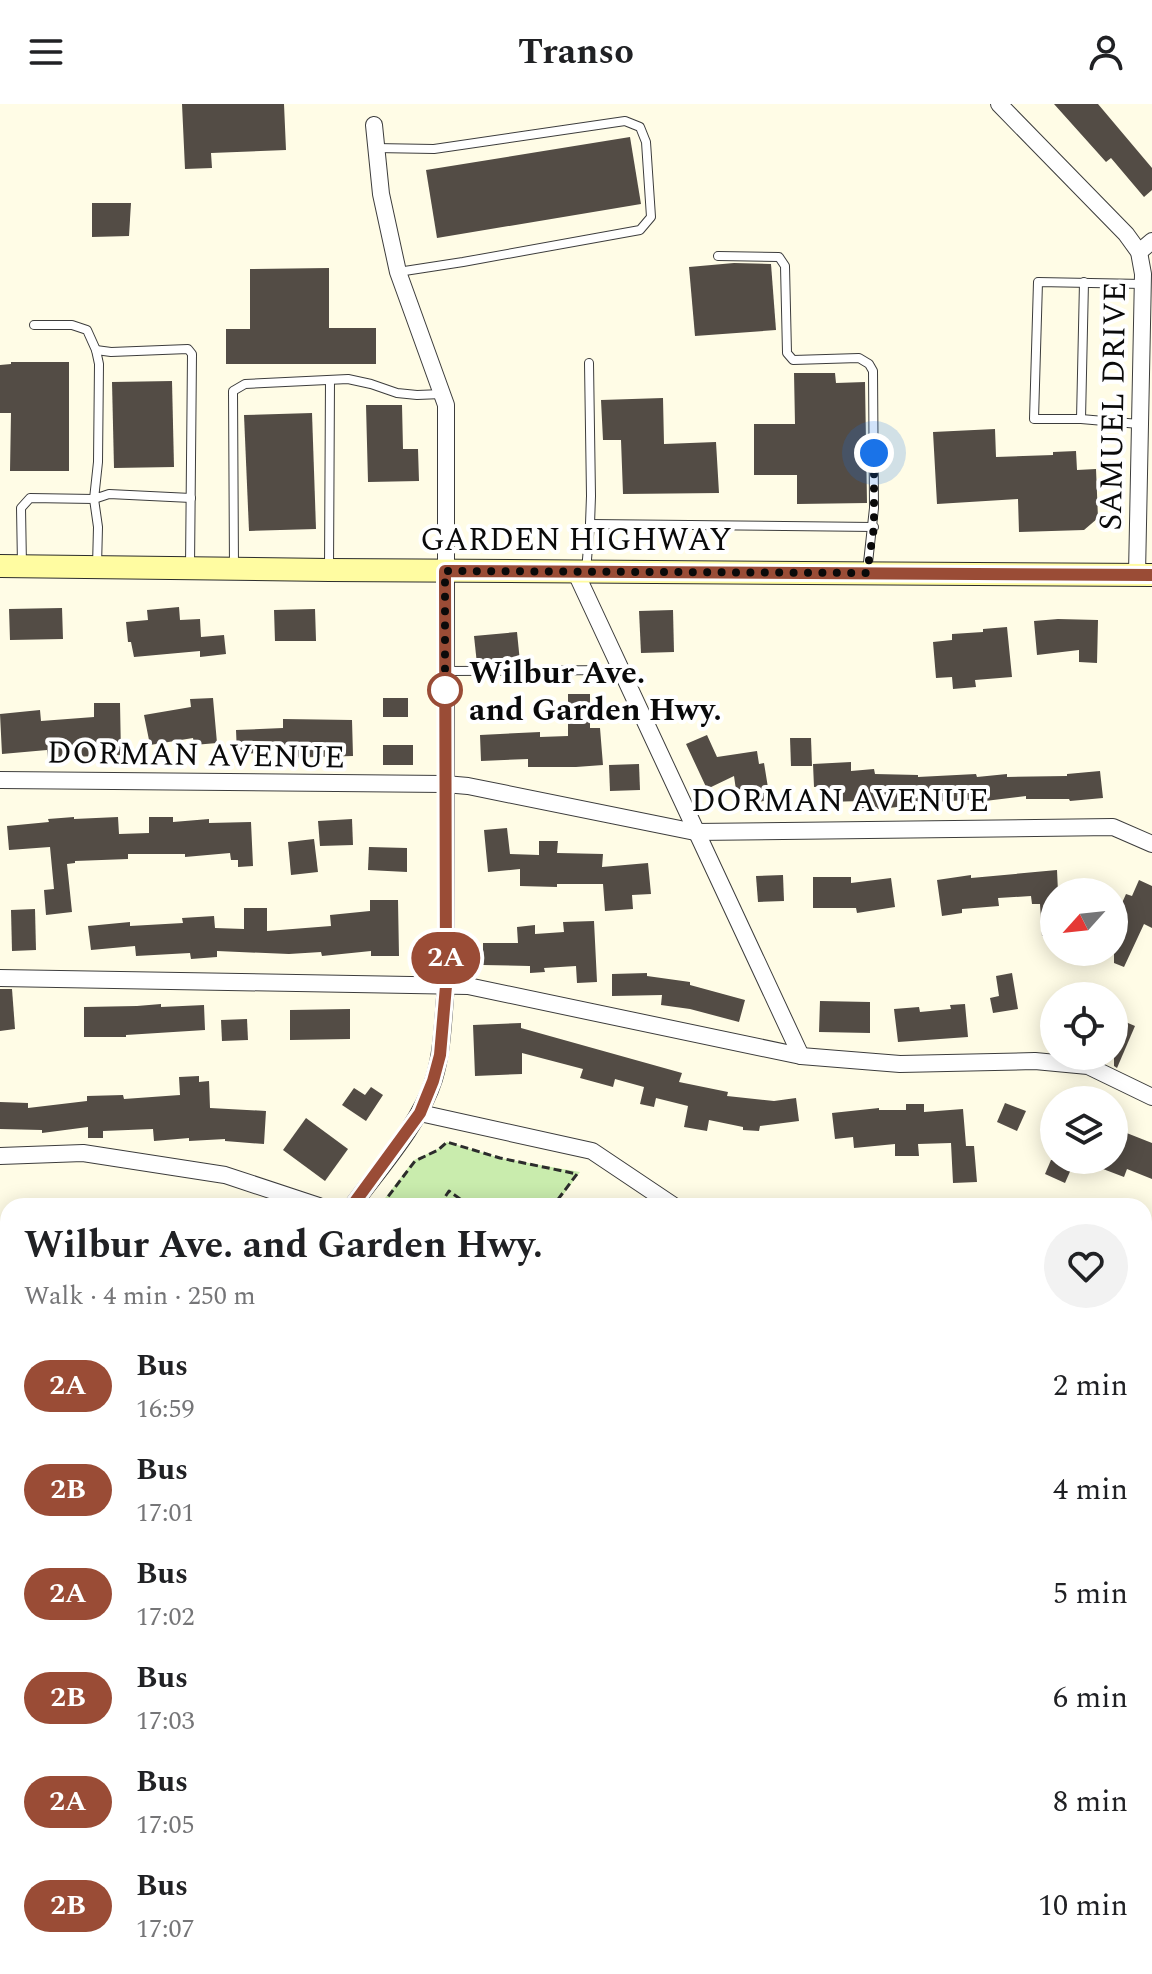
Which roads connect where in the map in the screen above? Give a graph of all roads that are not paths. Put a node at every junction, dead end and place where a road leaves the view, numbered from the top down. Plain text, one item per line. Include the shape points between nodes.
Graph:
1 (999, 104) edge
2 (374, 125) dead end
3 (375, 148) junction
4 (1146, 247) edge
5 (718, 256) dead end
6 (398, 272) junction
7 (1084, 282) junction
8 (1143, 284) junction
9 (34, 325) dead end
10 (96, 350) junction
11 (589, 363) dead end
12 (330, 380) junction
13 (442, 394) junction
14 (1146, 398) edge
15 (1081, 419) junction
16 (1139, 424) junction
17 (191, 498) junction
18 (94, 499) junction
19 (590, 524) junction
20 (874, 527) junction
21 (11, 566) edge
22 (97, 567) junction
23 (190, 568) junction
24 (234, 569) junction
25 (329, 570) junction
26 (445, 571) junction
27 (580, 571) junction
28 (867, 573) junction
29 (1145, 574) edge
30 (620, 670) junction
31 (445, 671) junction
32 (0, 780) edge
33 (445, 784) junction
34 (695, 832) junction
35 (1152, 844) edge
36 (0, 978) edge
37 (446, 986) junction
38 (801, 1056) junction
39 (1152, 1097) edge
40 (420, 1113) junction
41 (0, 1156) edge
42 (295, 1198) edge
43 (358, 1198) edge
44 (662, 1198) edge

1 - 4 street, SAMUEL DRIVE via 1126,234
2 - 3 street
3 - 6 street
3 - 6 lane via 434,149 625,121 640,127 646,142 651,217 640,230
4 - 8 street, SAMUEL DRIVE
5 - 20 lane via 779,257 785,266 787,353 793,360 859,358 869,364
6 - 13 street
7 - 8 lane
7 - 15 lane
7 - 15 lane via 1038,282 1034,419
8 - 14 street, SAMUEL DRIVE
9 - 10 lane via 87,330
10 - 17 lane via 188,349 192,354
10 - 18 lane
11 - 19 lane
12 - 13 lane via 348,379 397,393
12 - 24 lane via 245,384 233,391
12 - 25 lane
13 - 26 street
14 - 16 street, SAMUEL DRIVE
15 - 16 lane
16 - 29 street, SAMUEL DRIVE
17 - 18 lane via 109,494
17 - 23 lane
18 - 21 lane via 30,498 21,508
18 - 22 lane
19 - 20 lane
19 - 27 lane
20 - 28 lane
21 - 22 main road, GARDEN HIGHWAY
22 - 23 main road, GARDEN HIGHWAY
23 - 24 main road, GARDEN HIGHWAY
24 - 25 main road, GARDEN HIGHWAY
25 - 26 main road, GARDEN HIGHWAY
26 - 27 main road, GARDEN HIGHWAY
26 - 31 street
27 - 28 main road, GARDEN HIGHWAY
27 - 30 street
28 - 29 main road, GARDEN HIGHWAY
30 - 31 lane
30 - 34 street
31 - 33 street
32 - 33 street, DORMAN AVENUE
33 - 34 street, DORMAN AVENUE
33 - 37 street
34 - 35 street, DORMAN AVENUE via 1113,827
34 - 38 street
36 - 37 street
37 - 38 street via 468,986
37 - 40 street via 440,1055
38 - 39 street via 900,1064 1035,1061 1088,1066
40 - 43 street
40 - 44 street via 592,1151
41 - 42 street via 83,1153 225,1175

